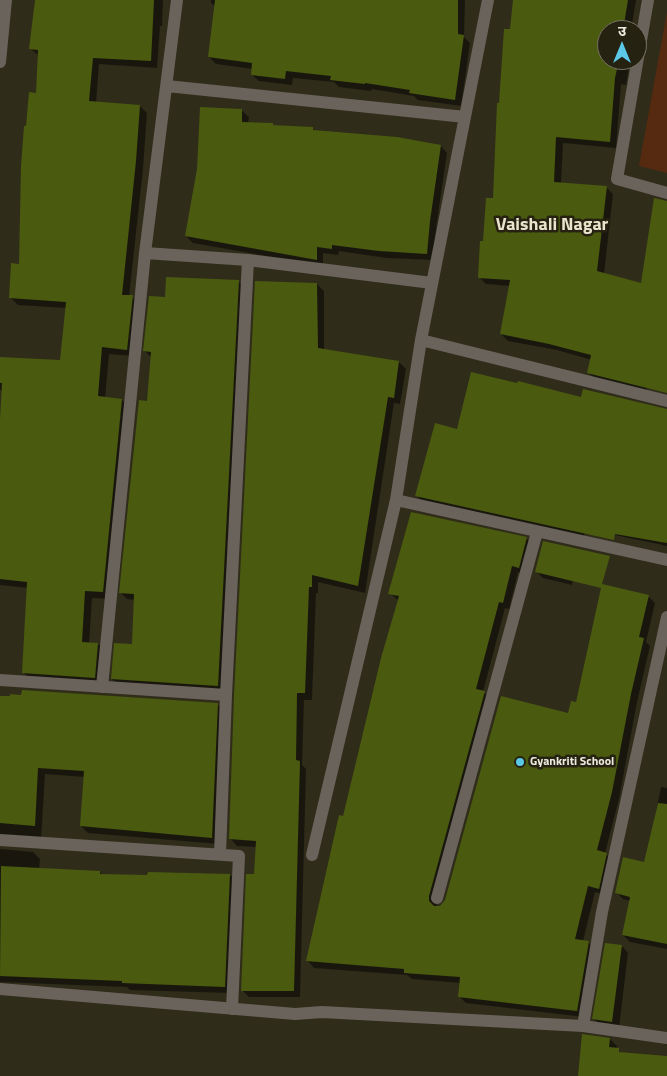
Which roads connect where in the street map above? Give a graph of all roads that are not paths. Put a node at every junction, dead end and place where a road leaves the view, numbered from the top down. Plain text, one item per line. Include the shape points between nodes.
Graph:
1 (6, 0) edge
2 (178, 0) edge
3 (488, 0) edge
4 (648, 0) edge
5 (0, 62) edge
6 (167, 86) junction
7 (465, 117) junction
8 (667, 193) edge
9 (145, 253) junction
10 (248, 260) junction
11 (432, 283) junction
12 (421, 340) junction
13 (667, 401) edge
14 (396, 500) junction
15 (537, 532) junction
16 (667, 560) edge
17 (667, 617) edge
18 (0, 680) edge
19 (102, 687) junction
20 (226, 695) junction
21 (0, 840) edge
22 (220, 854) junction
23 (312, 855) dead end
24 (437, 898) dead end
25 (0, 989) edge
26 (232, 1009) junction
27 (583, 1026) junction
28 (667, 1038) edge

1 - 5 street
2 - 6 street
3 - 7 street
4 - 8 street via 618,179
6 - 7 street
6 - 9 street
7 - 11 street
9 - 10 street
9 - 19 street
10 - 11 street
10 - 20 street
11 - 12 street
12 - 13 street
12 - 14 street
14 - 15 street
14 - 23 street
15 - 16 street
15 - 24 street
17 - 27 street via 602,912
18 - 19 street
19 - 20 street
20 - 22 street
21 - 22 street
22 - 26 street via 239,856
25 - 26 street
26 - 27 street
27 - 28 street

